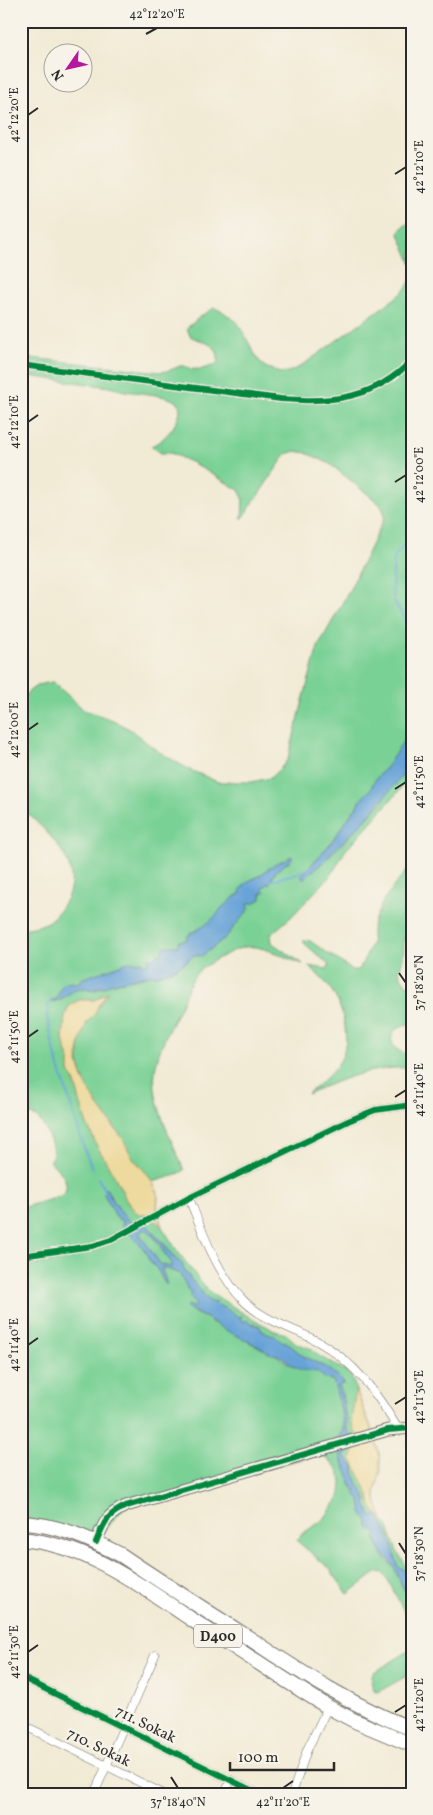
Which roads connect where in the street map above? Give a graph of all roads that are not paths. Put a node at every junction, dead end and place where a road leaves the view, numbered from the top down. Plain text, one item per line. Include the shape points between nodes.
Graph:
1 (412, 360) edge
2 (21, 365) edge
3 (412, 1105) edge
4 (189, 1198) junction
5 (21, 1256) edge
6 (412, 1428) edge
7 (393, 1430) junction
8 (21, 1523) edge
9 (21, 1539) edge
10 (96, 1542) junction
11 (155, 1655) dead end
12 (21, 1677) edge
13 (328, 1707) junction
14 (21, 1724) edge
15 (124, 1727) junction
16 (412, 1729) edge
17 (412, 1745) edge
18 (107, 1766) junction
19 (231, 1780) junction
20 (94, 1794) edge
21 (164, 1794) edge
22 (225, 1794) edge
23 (259, 1794) edge
24 (292, 1794) edge

1 - 2 street via 376,387 346,398 317,402
3 - 4 street via 364,1114
4 - 5 street via 120,1235 92,1246
4 - 7 street via 212,1252 243,1300 262,1315 317,1341 350,1364 372,1389
6 - 7 street
7 - 10 street via 126,1506 109,1516
8 - 10 highway via 61,1530
9 - 13 highway, D400 via 57,1544 117,1570
10 - 16 highway via 322,1684 362,1707
11 - 15 street
12 - 15 street, 711. Sokak
13 - 17 highway, D400
13 - 24 street via 307,1750
14 - 18 street, 710. Sokak
15 - 18 street
15 - 19 street, 711. Sokak
18 - 20 street
18 - 21 street, 710. Sokak
19 - 22 street
19 - 23 street, 711. Sokak

